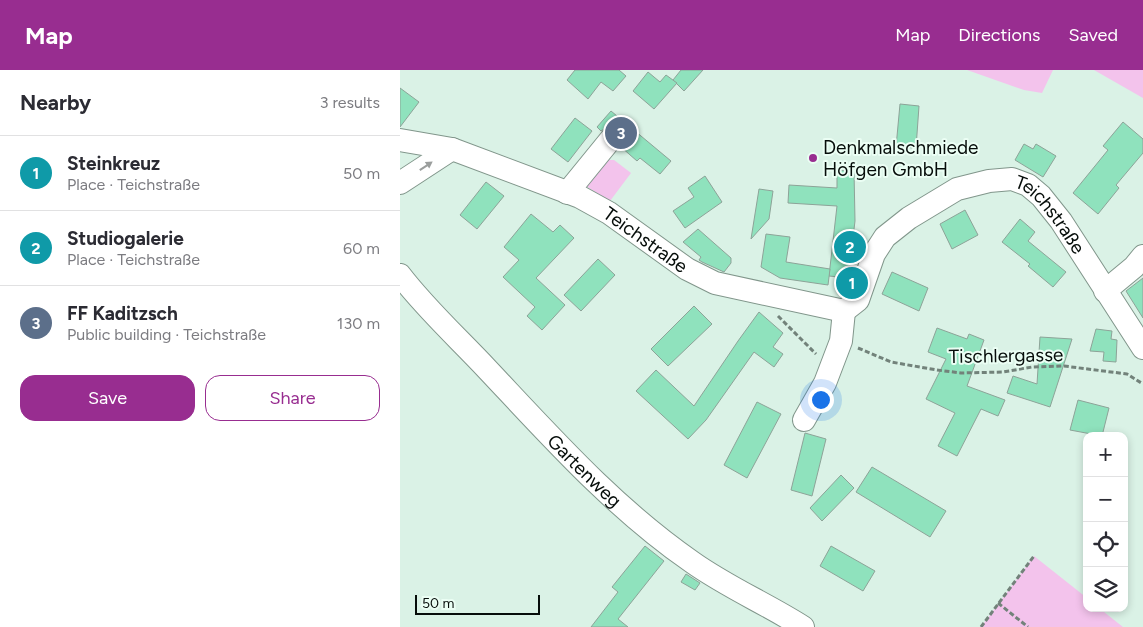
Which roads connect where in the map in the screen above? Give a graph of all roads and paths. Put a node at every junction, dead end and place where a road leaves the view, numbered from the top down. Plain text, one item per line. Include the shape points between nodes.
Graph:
1 (611, 139) dead end
2 (400, 140) edge
3 (452, 149) junction
4 (400, 183) edge
5 (567, 192) junction
6 (1143, 256) edge
7 (400, 275) edge
8 (1105, 291) junction
9 (844, 310) junction
10 (774, 313) dead end
11 (842, 340) junction
12 (1143, 348) edge
13 (831, 368) junction
14 (1143, 384) edge
15 (804, 420) dead end
16 (1034, 556) dead end
17 (998, 603) junction
18 (803, 627) edge
19 (980, 627) edge
20 (1028, 627) edge

1 - 5 street
2 - 3 street, Teichstraße
4 -> 3 street
3 - 5 street, Teichstraße
5 - 9 street, Teichstraße via 609,213 686,269 715,284
6 - 8 street
7 - 18 street, Gartenweg via 440,322 554,441 636,520 692,562
8 - 9 street, Teichstraße via 1061,221 1041,196 1012,180 989,181 956,189 884,237 874,254 858,300
8 - 12 street, Teichstraße
9 - 11 street
10 - 13 path
11 - 13 street
11 - 14 path, Tischlergasse via 891,362 937,370 1003,372 1064,366 1126,374
13 - 15 street
16 - 17 path
17 - 19 path
17 - 20 path

